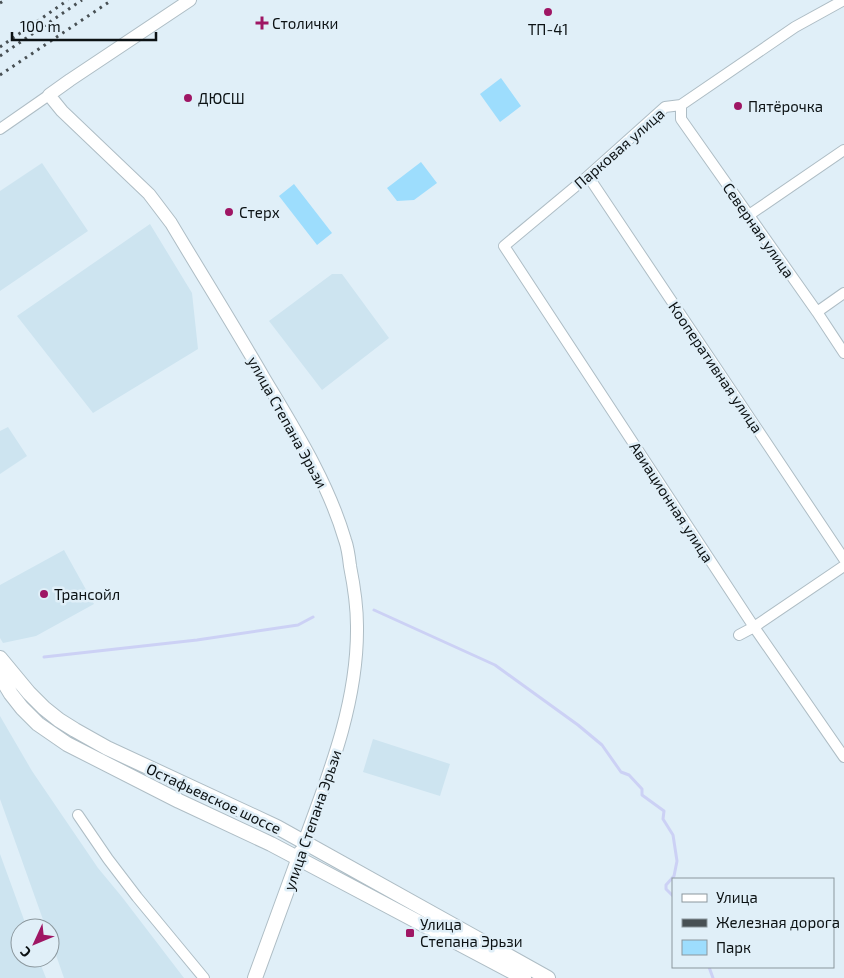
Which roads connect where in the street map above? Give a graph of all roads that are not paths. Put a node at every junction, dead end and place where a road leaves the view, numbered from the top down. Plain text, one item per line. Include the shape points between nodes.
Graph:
1 (190, 0) edge
2 (844, 0) edge
3 (49, 95) junction
4 (681, 105) junction
5 (0, 129) edge
6 (844, 150) edge
7 (588, 176) junction
8 (749, 214) junction
9 (504, 246) joint
10 (844, 293) edge
11 (817, 312) junction
12 (844, 353) edge
13 (844, 559) edge
14 (844, 566) edge
15 (754, 627) junction
16 (739, 635) dead end
17 (0, 658) edge
18 (0, 676) edge
19 (844, 757) edge
20 (78, 815) dead end
21 (304, 842) junction
22 (298, 859) junction
23 (204, 978) edge
24 (255, 978) edge
25 (524, 978) edge
26 (548, 978) edge

1 - 3 street
2 - 4 street, Парковая улица via 795,26
3 - 5 street
3 - 21 street, улица Степана Эрьзи via 149,194 171,223 308,451 340,523 354,593 357,626 354,663 348,710 340,739
4 - 7 street, Парковая улица via 665,107
4 - 8 street, Северная улица via 681,119
6 - 8 street
7 - 9 street, Парковая улица
7 - 13 street, Кооперативная улица
8 - 11 street, Северная улица
9 - 15 street, Авиационная улица
10 - 11 street
11 - 12 street, Северная улица
14 - 15 street
15 - 16 street
15 - 19 street, Авиационная улица
17 - 21 main road, Остафьевское шоссе via 44,708 75,730
18 - 22 main road, Остафьевское шоссе via 22,708 67,744
20 - 23 street via 108,859
21 - 22 main road, улица Степана Эрьзи
21 - 26 main road, Остафьевское шоссе
22 - 24 main road, улица Степана Эрьзи
22 - 25 main road, Остафьевское шоссе

